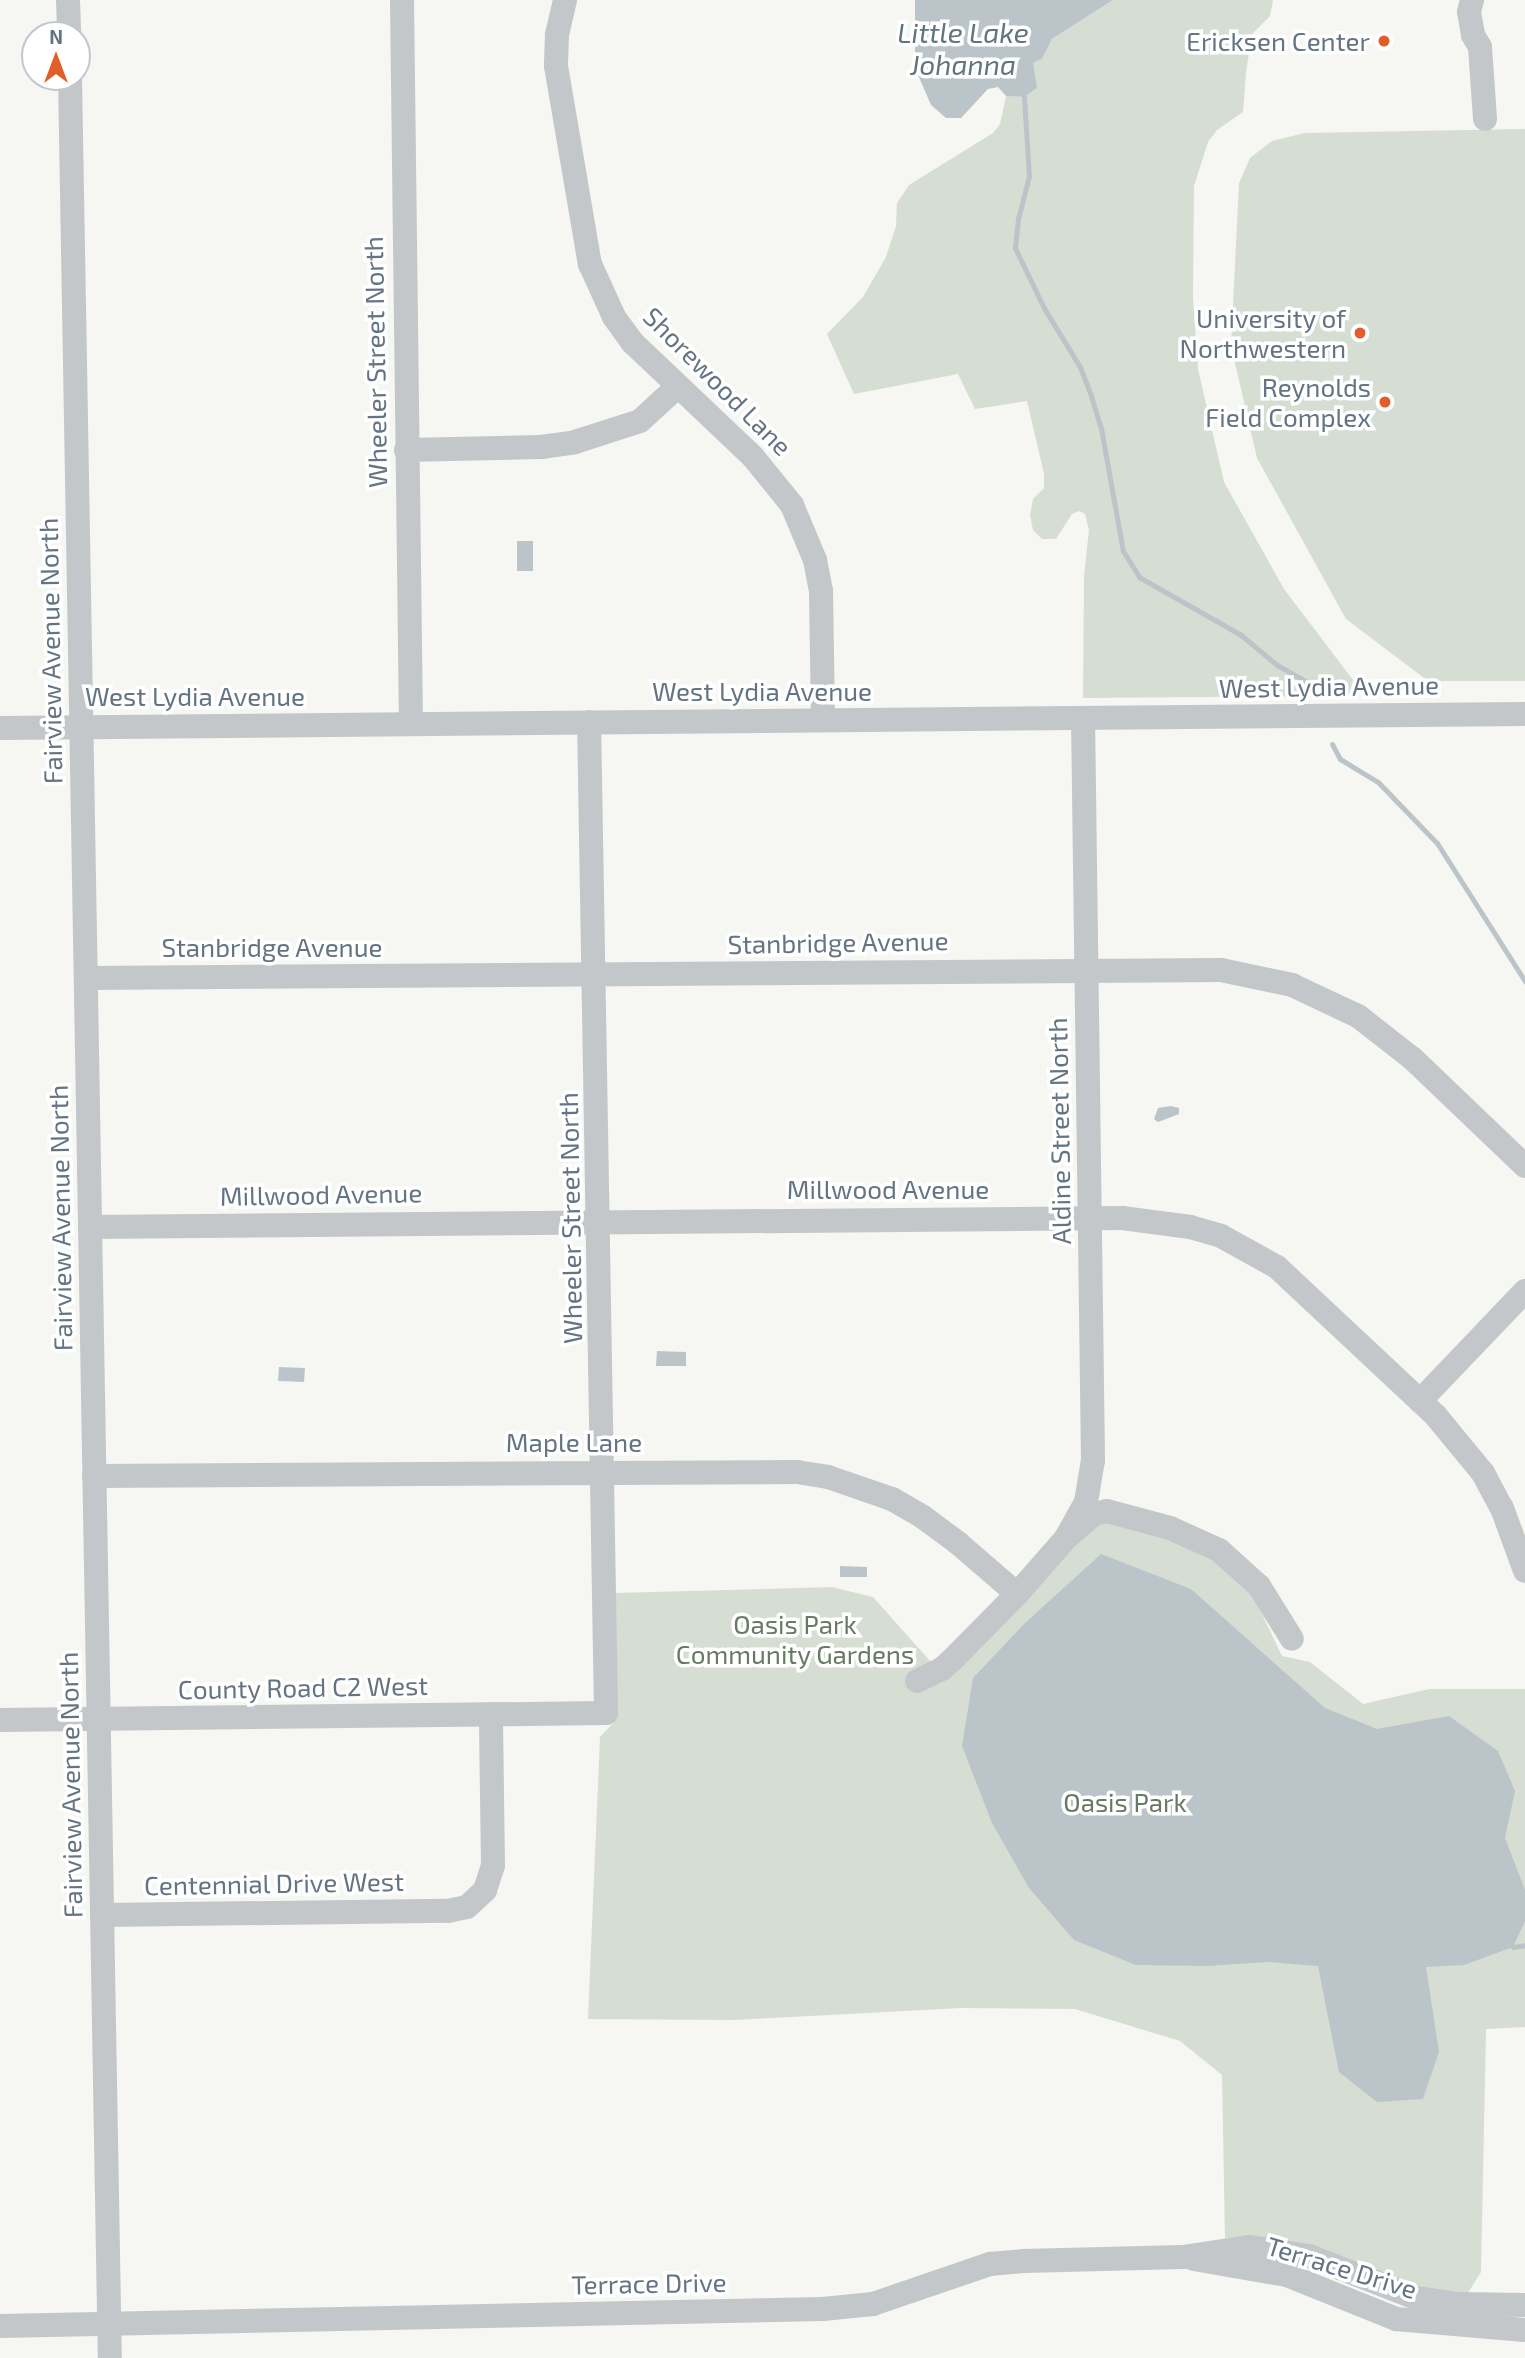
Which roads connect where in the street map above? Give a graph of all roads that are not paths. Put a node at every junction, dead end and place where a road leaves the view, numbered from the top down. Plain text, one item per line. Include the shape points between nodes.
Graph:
1 (68, 0) edge
2 (402, 0) edge
3 (565, 0) edge
4 (1472, 0) edge
5 (69, 21) edge
6 (70, 91) edge
7 (1485, 120) dead end
8 (677, 387) junction
9 (406, 450) junction
10 (1525, 714) edge
11 (1083, 718) junction
12 (823, 720) junction
13 (589, 722) junction
14 (411, 724) junction
15 (81, 726) junction
16 (0, 728) edge
17 (1087, 969) junction
18 (596, 975) junction
19 (86, 978) junction
20 (1525, 1166) edge
21 (1090, 1218) junction
22 (600, 1220) junction
23 (90, 1227) junction
24 (1525, 1291) edge
25 (1420, 1401) junction
26 (1093, 1460) junction
27 (602, 1472) junction
28 (94, 1476) junction
29 (1137, 1518) junction
30 (1066, 1538) junction
31 (1525, 1571) edge
32 (1017, 1594) junction
33 (1292, 1639) dead end
34 (917, 1681) dead end
35 (606, 1713) joint
36 (491, 1714) junction
37 (98, 1719) junction
38 (0, 1720) edge
39 (102, 1915) junction
40 (1183, 2257) junction
41 (1525, 2305) edge
42 (109, 2325) junction
43 (0, 2326) edge
44 (1525, 2330) edge
45 (110, 2358) edge

1 - 5 street
2 - 9 street, Wheeler Street North
3 - 8 street, Shorewood Lane via 556,66 590,264 614,317
4 - 7 street via 1469,12 1480,47
6 - 15 street, Fairview Avenue North
8 - 9 street via 640,421 575,443
8 - 12 street, Shorewood Lane via 774,479 805,531 821,592
9 - 14 street, Wheeler Street North
10 - 11 street, West Lydia Avenue
11 - 12 street, West Lydia Avenue
11 - 17 street, Aldine Street North
12 - 13 street, West Lydia Avenue
13 - 14 street, West Lydia Avenue
13 - 18 street, Wheeler Street North
14 - 15 street, West Lydia Avenue
15 - 16 street, West Lydia Avenue
15 - 19 street, Fairview Avenue North
17 - 18 street, Stanbridge Avenue
17 - 20 street, Stanbridge Avenue via 1221,970 1270,979 1323,997 1386,1035
17 - 21 street, Aldine Street North
18 - 19 street, Stanbridge Avenue
18 - 22 street, Wheeler Street North
19 - 23 street, Fairview Avenue North
21 - 22 street, Millwood Avenue
21 - 25 street, Millwood Avenue via 1159,1220 1211,1233 1250,1250 1307,1292
21 - 26 street, Aldine Street North
22 - 23 street, Millwood Avenue
22 - 27 street, Wheeler Street North
23 - 28 street, Fairview Avenue North
24 - 25 street
25 - 31 street, Millwood Avenue via 1483,1473 1502,1508
26 - 29 street via 1096,1479 1110,1501
26 - 30 street, Aldine Street North via 1086,1502
27 - 28 street, Maple Lane
27 - 32 street, Maple Lane via 785,1472 828,1477 923,1517
27 - 35 street, Wheeler Street North
28 - 37 street, Fairview Avenue North
29 - 30 street via 1107,1511 1094,1514
29 - 33 street via 1195,1537 1239,1566 1275,1609
30 - 32 street
32 - 34 street via 942,1669
35 - 36 street, County Road C2 West
36 - 37 street, County Road C2 West
36 - 39 street, Centennial Drive West via 491,1879 467,1907 448,1911
37 - 38 street, County Road C2 West
37 - 39 street, Fairview Avenue North
39 - 42 street, Fairview Avenue North
40 - 41 street, Terrace Drive via 1230,2248 1271,2249 1327,2262 1416,2298
40 - 42 street, Terrace Drive via 990,2264 873,2304 823,2309
40 - 44 street, Terrace Drive via 1287,2275 1396,2319
42 - 43 street, Terrace Drive
42 - 45 street, Fairview Avenue North

